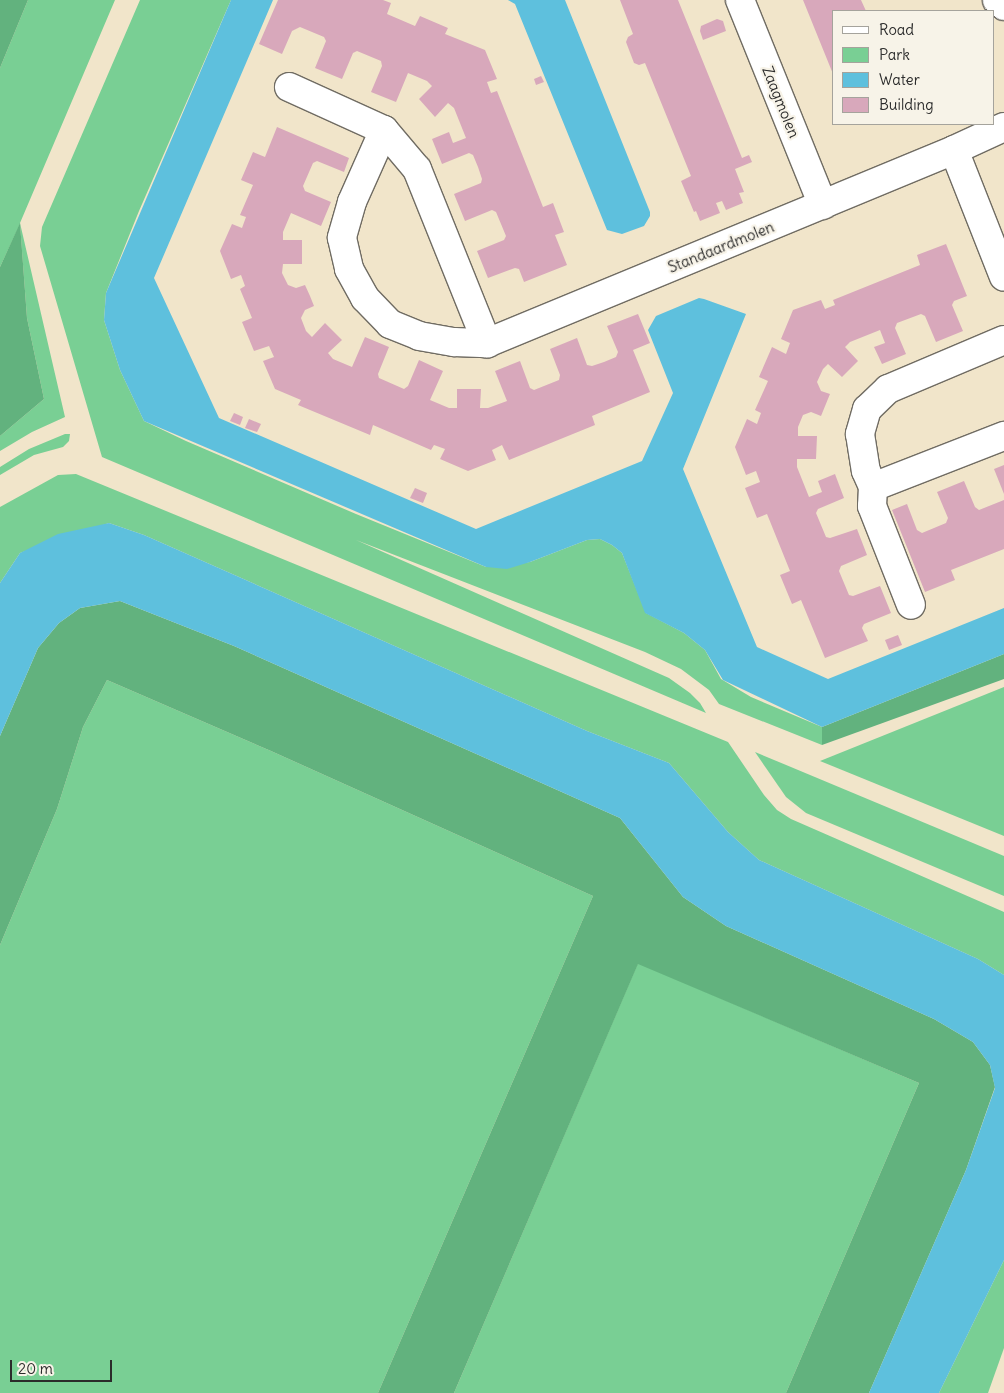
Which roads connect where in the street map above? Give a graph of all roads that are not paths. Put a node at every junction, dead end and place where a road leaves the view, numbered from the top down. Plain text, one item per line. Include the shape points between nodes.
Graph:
1 (740, 0) edge
2 (997, 0) edge
3 (1004, 6) edge
4 (288, 86) dead end
5 (1004, 127) edge
6 (384, 130) junction
7 (954, 150) junction
8 (822, 205) junction
9 (1004, 277) edge
10 (1004, 340) edge
11 (487, 344) junction
12 (1004, 436) edge
13 (874, 486) junction
14 (911, 605) dead end

1 - 8 street, Zaagmolen
2 - 3 street
4 - 6 street
5 - 7 street, Standaardmolen
6 - 11 street via 417,169
6 - 11 street, Standaardmolen via 352,202 342,238 349,269 365,298 390,324 419,336
7 - 8 street, Standaardmolen
7 - 9 street
8 - 11 street, Standaardmolen
10 - 13 street via 888,389 868,409 860,434 866,471
12 - 13 street
13 - 14 street via 872,506

